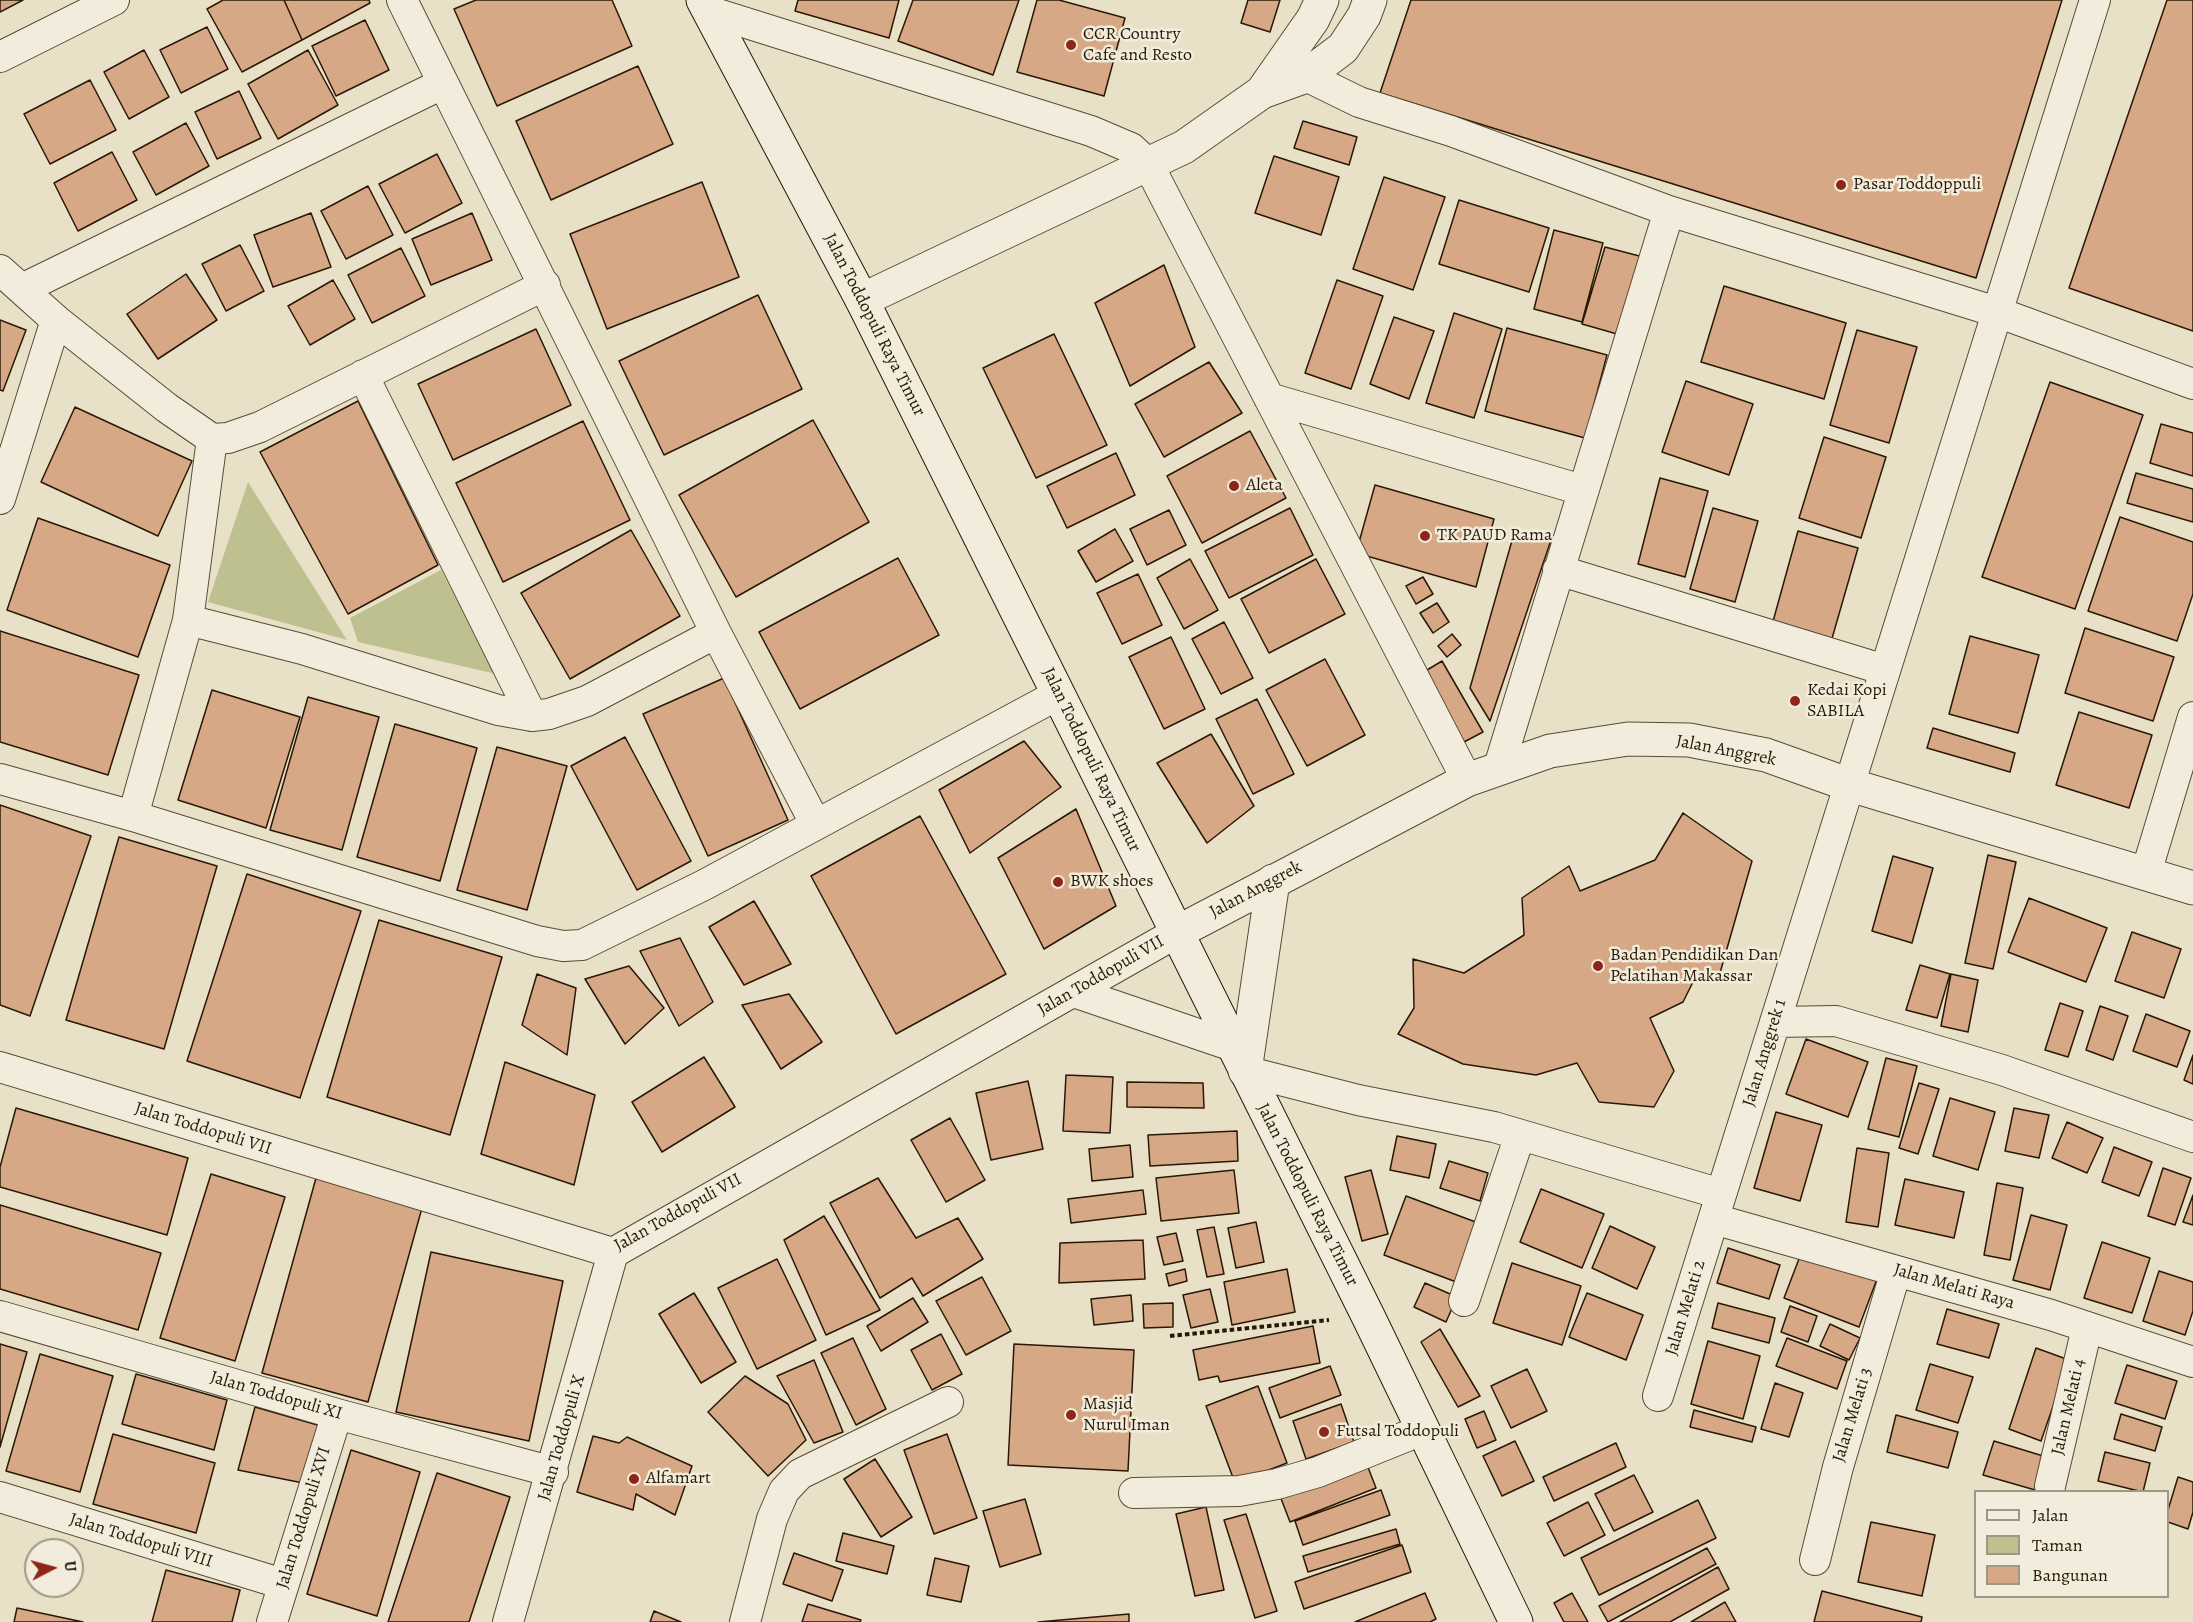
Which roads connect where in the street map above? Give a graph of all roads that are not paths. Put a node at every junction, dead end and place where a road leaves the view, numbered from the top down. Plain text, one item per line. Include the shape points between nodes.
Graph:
1 (114, 0) edge
2 (402, 0) edge
3 (1322, 0) edge
4 (1370, 0) edge
5 (2095, 0) edge
6 (705, 6) edge
7 (0, 57) edge
8 (1296, 68) junction
9 (442, 84) junction
10 (1148, 164) junction
11 (1669, 211) junction
12 (0, 270) edge
13 (545, 285) junction
14 (22, 289) junction
15 (862, 300) junction
16 (1998, 312) junction
17 (56, 320) junction
18 (363, 375) junction
19 (2193, 384) edge
20 (1269, 398) junction
21 (212, 439) junction
22 (1582, 490) junction
23 (0, 499) edge
24 (1558, 570) junction
25 (188, 620) junction
26 (717, 633) junction
27 (1885, 670) junction
28 (1059, 694) junction
29 (532, 716) junction
30 (2193, 717) edge
31 (1499, 767) junction
32 (0, 779) edge
33 (1467, 780) junction
34 (1850, 784) junction
35 (133, 816) junction
36 (814, 823) junction
37 (2146, 873) junction
38 (1273, 881) junction
39 (2193, 888) edge
40 (1176, 933) junction
41 (1074, 992) junction
42 (1775, 1022) junction
43 (1239, 1058) junction
44 (0, 1067) edge
45 (1520, 1135) junction
46 (2193, 1137) edge
47 (1718, 1206) junction
48 (613, 1253) junction
49 (1896, 1271) junction
50 (1464, 1301) dead end
51 (0, 1316) edge
52 (2087, 1328) junction
53 (2193, 1362) edge
54 (1658, 1396) dead end
55 (948, 1402) dead end
56 (337, 1414) junction
57 (1422, 1430) junction
58 (553, 1472) junction
59 (2050, 1486) dead end
60 (1134, 1493) dead end
61 (0, 1497) edge
62 (1815, 1560) dead end
63 (283, 1584) junction
64 (272, 1622) edge
65 (508, 1622) edge
66 (745, 1622) edge
67 (1516, 1622) edge

1 - 7 street
2 - 9 street
3 - 8 street
4 - 8 street via 1343,48
5 - 16 street, Jalan Anggrek 1
6 - 10 street via 1091,131 1131,148
6 - 15 street, Jalan Toddopuli Raya Timur
8 - 10 street via 1184,147
8 - 11 street via 1359,102
9 - 13 street
9 - 14 street
10 - 15 street
10 - 20 street
11 - 16 street
11 - 22 street
12 - 14 street
13 - 18 street
13 - 26 street
14 - 17 street
15 - 28 street, Jalan Toddopuli Raya Timur
16 - 19 street
16 - 27 street, Jalan Anggrek 1
17 - 21 street
17 - 23 street
18 - 21 street via 260,427
18 - 29 street
20 - 22 street
20 - 33 street
21 - 25 street
22 - 24 street
24 - 27 street
24 - 31 street
25 - 29 street via 302,649 498,710
25 - 35 street
26 - 29 street via 587,701
26 - 36 street
27 - 34 street, Jalan Anggrek 1
28 - 36 street
28 - 40 street, Jalan Toddopuli Raya Timur
30 - 37 street
31 - 33 street, Jalan Anggrek
31 - 34 street, Jalan Anggrek via 1550,751 1628,739 1689,740 1766,755
32 - 35 street
33 - 38 street, Jalan Anggrek
34 - 37 street, Jalan Anggrek
34 - 42 street, Jalan Anggrek 1
35 - 36 street via 563,946 582,945 601,937
37 - 39 street, Jalan Anggrek
38 - 40 street, Jalan Anggrek
38 - 43 street
40 - 41 street, Jalan Toddopuli VII
40 - 43 street, Jalan Toddopuli Raya Timur
41 - 43 street, Jalan Melati Raya
41 - 48 street, Jalan Toddopuli VII
42 - 46 street via 1836,1021 2002,1070
42 - 47 street, Jalan Anggrek 1
43 - 45 street, Jalan Melati Raya via 1358,1100
43 - 57 street, Jalan Toddopuli Raya Timur
44 - 48 street, Jalan Toddopuli VII
45 - 47 street, Jalan Melati Raya
45 - 50 street
47 - 49 street, Jalan Melati Raya
47 - 54 street, Jalan Melati 2
48 - 58 street, Jalan Toddopuli X
49 - 52 street, Jalan Melati Raya
49 - 62 street, Jalan Melati 3
51 - 56 street, Jalan Toddopuli XI
52 - 53 street, Jalan Melati Raya
52 - 59 street, Jalan Melati 4
55 - 66 street via 800,1474 784,1491 772,1519
56 - 58 street, Jalan Toddopuli XI
56 - 63 street, Jalan Toddopuli XVI
57 - 60 street via 1318,1472 1277,1484 1239,1491
57 - 67 street, Jalan Toddopuli Raya Timur
58 - 65 street, Jalan Toddopuli X
61 - 63 street, Jalan Toddopuli VIII
63 - 64 street, Jalan Toddopuli XVI

